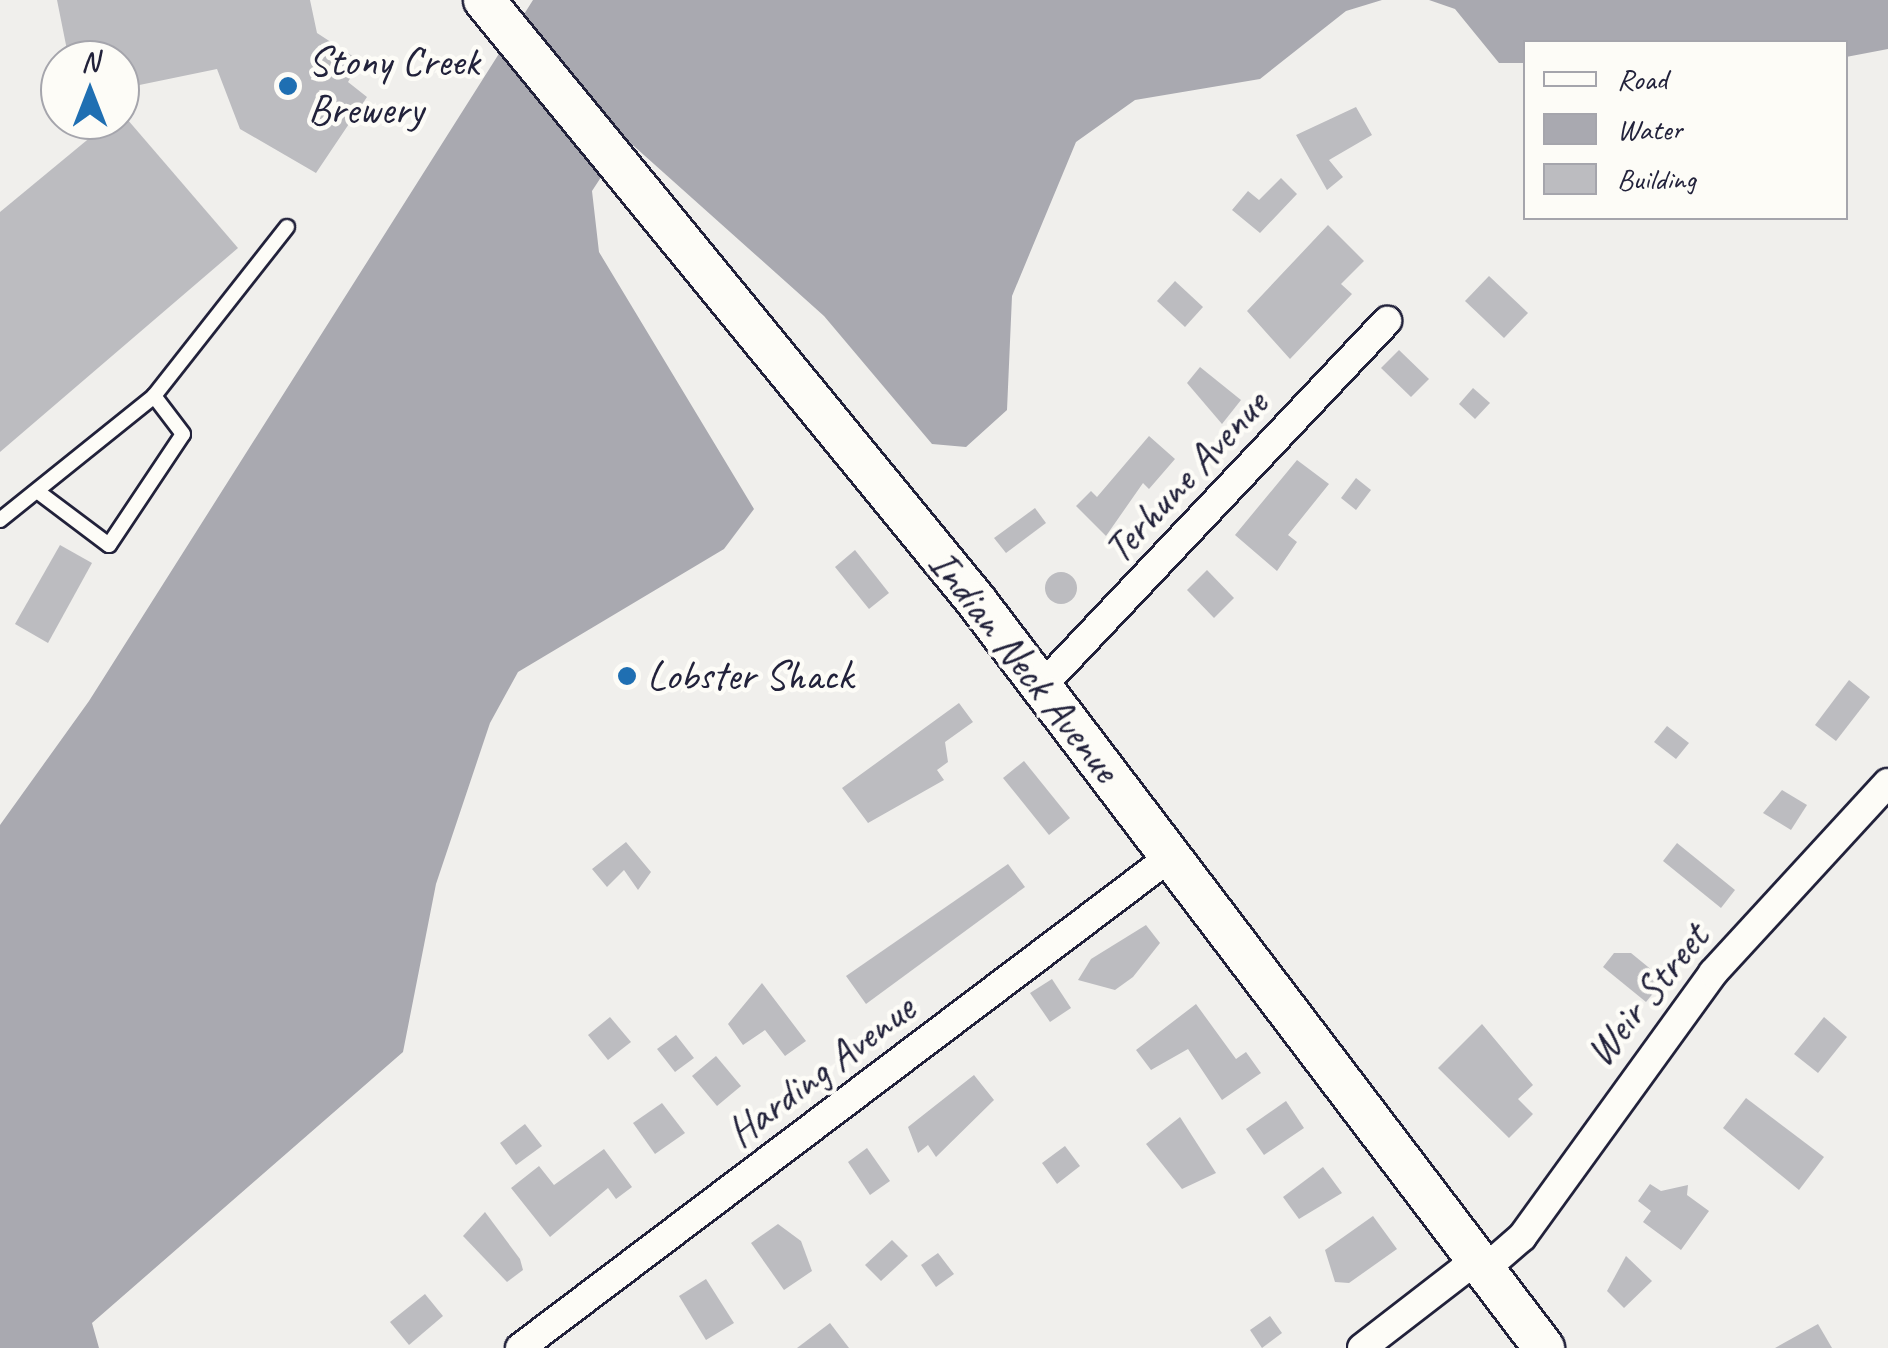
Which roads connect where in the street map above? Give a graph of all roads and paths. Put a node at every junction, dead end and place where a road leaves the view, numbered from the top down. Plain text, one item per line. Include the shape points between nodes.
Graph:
1 (484, 0) edge
2 (286, 227) dead end
3 (1387, 320) dead end
4 (154, 396) junction
5 (37, 491) junction
6 (0, 520) edge
7 (1041, 686) junction
8 (1888, 783) edge
9 (1170, 857) junction
10 (1481, 1264) junction
11 (520, 1348) edge
12 (1362, 1348) edge
13 (1544, 1348) edge

1 - 7 street, Indian Neck Avenue
2 - 4 lane
3 - 7 street, Terhune Avenue
4 - 5 lane
4 - 5 lane via 182,434 109,545
5 - 6 lane
7 - 9 street, Indian Neck Avenue
8 - 10 street, Weir Street via 1713,973 1522,1237
9 - 10 street, Indian Neck Avenue
9 - 11 street, Harding Avenue
10 - 12 street, Weir Street
10 - 13 street, Indian Neck Avenue

